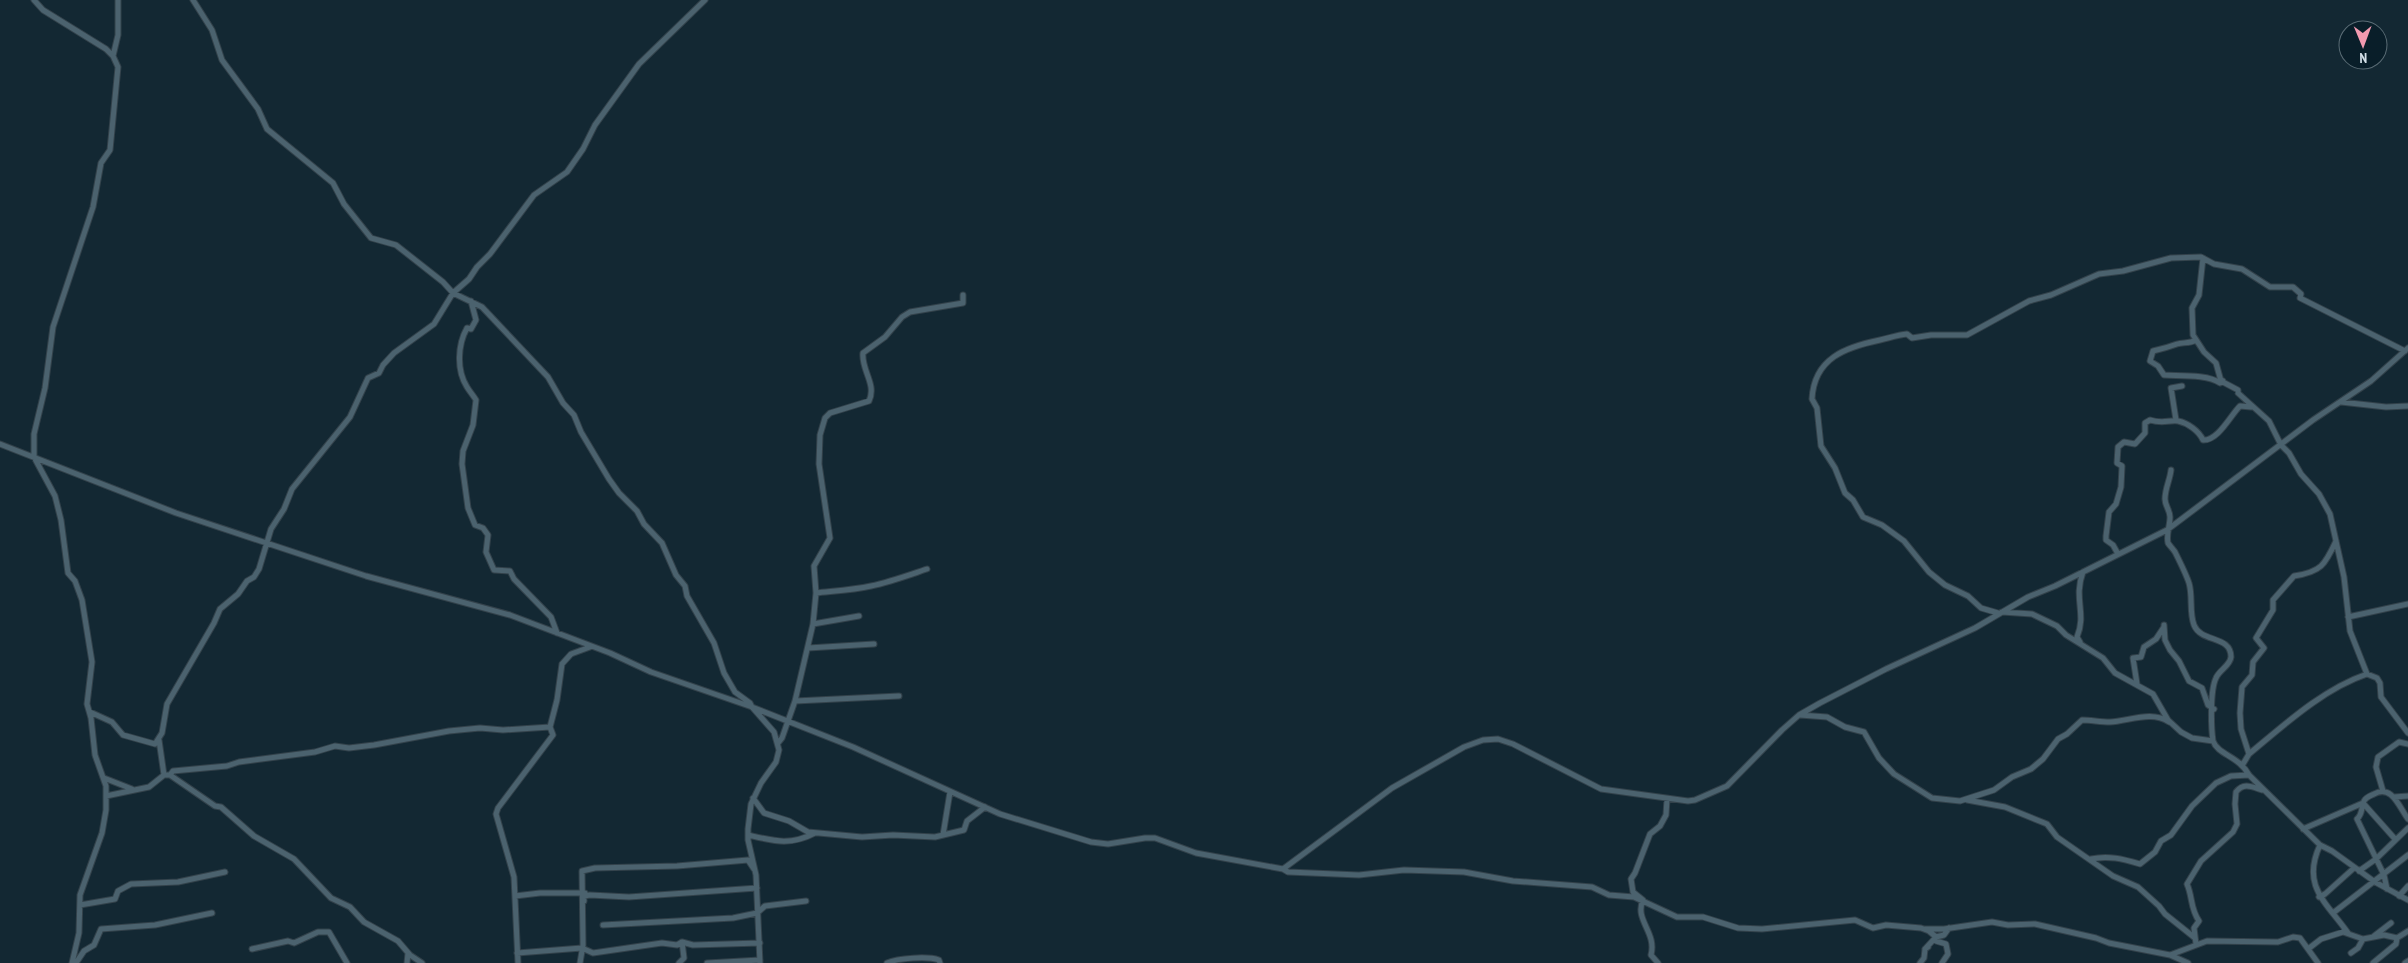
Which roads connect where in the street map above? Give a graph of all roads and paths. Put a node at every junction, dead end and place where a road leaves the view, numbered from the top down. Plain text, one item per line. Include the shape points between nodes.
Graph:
1 (34, 0) edge
2 (118, 0) edge
3 (193, 0) edge
4 (705, 0) edge
5 (113, 56) junction
6 (2203, 258) junction
7 (453, 293) junction
8 (963, 295) dead end
9 (471, 301) junction
10 (2196, 340) junction
11 (2407, 349) edge
12 (2223, 381) junction
13 (2182, 386) dead end
14 (2341, 402) junction
15 (2408, 406) edge
16 (2253, 407) junction
17 (2176, 420) junction
18 (0, 444) edge
19 (2281, 445) junction
20 (34, 458) junction
21 (2171, 470) dead end
22 (2167, 530) junction
23 (2336, 540) junction
24 (268, 544) junction
25 (2118, 554) junction
26 (927, 569) dead end
27 (2083, 572) junction
28 (816, 593) junction
29 (2408, 604) edge
30 (2000, 613) junction
31 (858, 616) dead end
32 (2348, 617) junction
33 (813, 624) junction
34 (557, 634) junction
35 (874, 644) dead end
36 (2082, 645) junction
37 (592, 646) junction
38 (808, 648) junction
39 (2367, 674) junction
40 (2137, 684) junction
41 (899, 696) dead end
42 (795, 702) junction
43 (752, 707) junction
44 (2214, 709) junction
45 (89, 711) junction
46 (1799, 715) junction
47 (788, 721) junction
48 (550, 727) junction
49 (2181, 732) junction
50 (2408, 733) edge
51 (159, 739) junction
52 (2213, 741) junction
53 (778, 742) junction
54 (155, 744) junction
55 (2408, 744) edge
56 (2248, 754) junction
57 (160, 757) junction
58 (2243, 764) junction
59 (167, 775) junction
60 (2249, 775) junction
61 (104, 778) junction
62 (133, 790) junction
63 (2264, 790) junction
64 (2383, 791) junction
65 (950, 792) junction
66 (106, 796) junction
67 (2408, 796) edge
68 (2394, 797) junction
69 (753, 798) junction
70 (1667, 798) junction
71 (1964, 800) junction
72 (2363, 802) junction
73 (985, 807) junction
74 (2408, 819) edge
75 (2408, 828) edge
76 (2303, 829) junction
77 (816, 833) junction
78 (943, 834) junction
79 (748, 835) junction
80 (2395, 838) junction
81 (2320, 845) junction
82 (2408, 855) edge
83 (2091, 859) junction
84 (2376, 859) junction
85 (1283, 869) junction
86 (2357, 870) junction
87 (755, 871) junction
88 (225, 872) dead end
89 (2384, 874) junction
90 (2375, 882) junction
91 (2408, 886) edge
92 (757, 888) junction
93 (2387, 889) junction
94 (582, 893) junction
95 (598, 894) dead end
96 (515, 896) junction
97 (2399, 896) junction
98 (2319, 897) junction
99 (1643, 900) junction
100 (2408, 900) edge
101 (806, 901) dead end
102 (80, 905) junction
103 (212, 913) dead end
104 (2334, 913) junction
105 (757, 914) junction
106 (582, 921) junction
107 (2391, 923) dead end
108 (603, 924) dead end
109 (1921, 928) junction
110 (1949, 928) junction
111 (2408, 931) edge
112 (2348, 933) junction
113 (2374, 936) junction
114 (2195, 938) junction
115 (2397, 938) junction
116 (1936, 939) junction
117 (2363, 939) junction
118 (682, 942) junction
119 (760, 942) junction
120 (2196, 944) junction
121 (582, 948) junction
122 (252, 949) dead end
123 (2308, 949) junction
124 (408, 953) junction
125 (517, 953) junction
126 (2351, 953) dead end
127 (2170, 955) junction
128 (760, 962) edge
129 (72, 963) edge
130 (76, 963) edge
131 (347, 963) edge
132 (407, 963) edge
133 (422, 963) edge
134 (518, 963) edge
135 (580, 963) edge
136 (679, 963) edge
137 (707, 963) edge
138 (887, 963) edge
139 (940, 963) edge
140 (1658, 963) edge
141 (1920, 963) edge
142 (1942, 963) edge
143 (2188, 963) edge
144 (2318, 963) edge
145 (2373, 963) edge

1 - 5 street
2 - 5 street via 118,35
3 - 7 street via 212,30 222,60 255,104 266,129 333,183 344,204 370,238 403,249
4 - 7 street via 639,64 595,125 567,172 534,195 490,254
5 - 20 street via 118,67 112,142 101,162 91,215 53,327 46,388 34,428
6 - 10 street via 2200,290 2192,312
6 - 11 street via 2214,264 2242,269 2270,287 2293,287 2303,301
6 - 30 street via 2172,258 2099,274 2029,301 1967,336 1912,338 1907,334 1864,343 1834,355 1820,373 1812,397 1817,408 1820,443 1845,493 1863,517 1882,525 1904,542 1928,572 1968,596 1981,608
7 - 9 street
7 - 24 street via 434,324 394,353 379,372 368,378 350,417 292,489 271,529
8 - 28 street via 963,303 902,316 885,337 863,353 871,389 869,401 835,410 825,418 820,435 819,464 830,538 814,566
9 - 34 street via 476,320 460,341 459,353 466,386 476,400 462,464 468,508 475,525 488,535 486,552 494,570 510,571 551,617
9 - 43 street via 492,315 548,377 619,493 662,543 712,639 724,673 735,692
10 - 12 street via 2216,363
10 - 12 street via 2154,351 2150,362 2158,366 2164,375 2195,375 2220,383
11 - 14 street
12 - 16 street via 2238,390
13 - 17 street via 2171,388
14 - 15 street
14 - 19 street
16 - 17 street via 2240,406 2208,440 2203,440 2198,430
16 - 19 street via 2269,421
17 - 25 street via 2161,423 2150,420 2145,423 2145,434 2136,444 2124,442 2118,447 2117,463 2123,472 2121,488 2116,504 2109,512 2106,540
18 - 20 street
19 - 22 street
19 - 23 street via 2319,494 2330,514
20 - 24 street via 176,514
20 - 45 street via 55,496 68,573 75,581 82,600 92,662
21 - 22 street via 2165,489 2165,502 2170,514
22 - 25 street
22 - 44 street via 2169,544 2189,583 2194,625 2211,639 2228,646 2231,656 2229,664 2216,676 2211,694
23 - 32 street
23 - 56 street via 2323,566 2294,576 2273,600 2273,610 2256,638 2264,648 2241,691 2240,720
24 - 34 street via 366,576 510,615
24 - 51 street via 254,577 220,609 173,693
25 - 27 street
26 - 28 street via 870,586
27 - 30 street
27 - 36 street via 2078,590 2082,628 2077,637
28 - 33 street
29 - 32 street
30 - 36 street via 2032,614 2057,626
30 - 46 street
31 - 33 street
32 - 39 street via 2350,631
33 - 38 street
34 - 37 street
35 - 38 street
36 - 40 street via 2103,658 2115,673
37 - 43 street via 651,672
37 - 48 street via 572,654 562,664 558,700
38 - 42 street
39 - 50 street via 2377,678 2381,697
39 - 56 street via 2314,702
40 - 44 street via 2133,658 2141,657 2144,646 2156,640 2164,625 2165,640 2170,650 2189,681 2202,688 2208,704
40 - 49 street via 2154,694 2168,720
41 - 42 street
42 - 47 street
43 - 47 street
43 - 53 street via 774,732
44 - 52 street
45 - 54 street via 112,722 123,735
45 - 61 street via 95,755
46 - 70 street via 1726,786 1695,800
46 - 71 street via 1827,717 1845,727 1864,732 1878,758 1894,774 1932,798
47 - 53 street
47 - 65 street
48 - 59 street via 450,731 374,745 335,746 227,766 173,771
48 - 96 street via 551,740 496,814 514,877
49 - 52 street via 2192,738
49 - 71 street via 2162,718 2141,717 2109,722 2082,720 2058,738 2043,759 2030,769 1994,790
51 - 54 street
51 - 57 street
52 - 58 street via 2216,749
53 - 69 street via 776,762
54 - 57 street
55 - 64 street via 2399,742 2378,757 2376,767
56 - 58 street
57 - 59 street
58 - 60 street
59 - 62 street via 149,787
59 - 124 street via 221,807 254,836 294,859 331,898 350,907 364,922 398,941
60 - 63 street
60 - 83 street via 2231,776 2216,783 2192,806 2171,835 2140,864 2104,856
61 - 62 street
61 - 66 street
62 - 66 street
63 - 76 street
63 - 114 street via 2250,785 2238,789 2234,796 2237,824 2233,832 2202,861 2187,884 2192,911 2199,921 2194,928
64 - 68 street
64 - 72 street
65 - 73 street
65 - 78 street
66 - 102 street via 102,833 85,879
67 - 68 street
68 - 74 street
69 - 77 street via 764,812
69 - 79 street
70 - 85 street via 1601,789 1512,744 1498,739 1483,740 1464,747 1392,788
70 - 99 street via 1666,815 1650,834 1630,879 1633,892
71 - 83 street via 2005,807 2043,822 2057,836
72 - 76 street
72 - 80 street
72 - 84 street via 2360,816 2356,819
73 - 78 street via 966,821 964,830
73 - 85 street via 1091,842 1108,844 1155,838 1196,854
75 - 80 street
76 - 81 street
77 - 78 street via 862,837 935,837
77 - 79 street via 800,841 777,842
79 - 87 street
80 - 84 street
81 - 86 street
81 - 98 street via 2313,860 2313,886
82 - 89 street
83 - 114 street via 2117,879 2138,887
84 - 86 street
84 - 89 street
85 - 99 street via 1359,875 1404,870 1464,872 1512,881 1592,887 1609,895
86 - 90 street
86 - 98 street
87 - 92 street
87 - 94 street via 748,860 595,868 582,871
88 - 102 street via 178,882 131,884 118,891 115,899
89 - 90 street
89 - 93 street
90 - 93 street
90 - 104 street
91 - 97 street
92 - 105 street
92 - 106 street via 629,897 590,894 584,896
93 - 97 street
94 - 95 street
94 - 96 street
94 - 106 street
96 - 125 street
97 - 100 street
98 - 104 street
99 - 109 street via 1677,917 1702,918 1749,929 1855,920 1873,928 1886,925
99 - 140 street via 1642,916 1653,940 1651,955
101 - 105 street via 765,906
102 - 129 street via 79,933
103 - 130 street via 155,925 101,929 94,945 84,951
104 - 112 street
105 - 108 street
105 - 119 street
106 - 121 street
107 - 113 street
109 - 110 street
109 - 116 street
110 - 116 street
110 - 127 street via 1992,922 2035,924
111 - 115 street
112 - 117 street
112 - 123 street via 2321,939
113 - 115 street
113 - 117 street
114 - 120 street
115 - 145 street via 2396,944
116 - 141 street via 1925,949
116 - 142 street via 1946,944 1948,954
117 - 126 street
118 - 119 street via 693,945
118 - 121 street via 593,953
118 - 136 street via 684,958
119 - 128 street
120 - 123 street via 2219,940 2278,942 2293,937 2300,938
120 - 127 street
121 - 125 street
121 - 135 street
122 - 131 street via 288,941 294,943 318,932 329,932
123 - 144 street
124 - 132 street
124 - 133 street
125 - 134 street
127 - 143 street
128 - 137 street
138 - 139 street via 932,958

